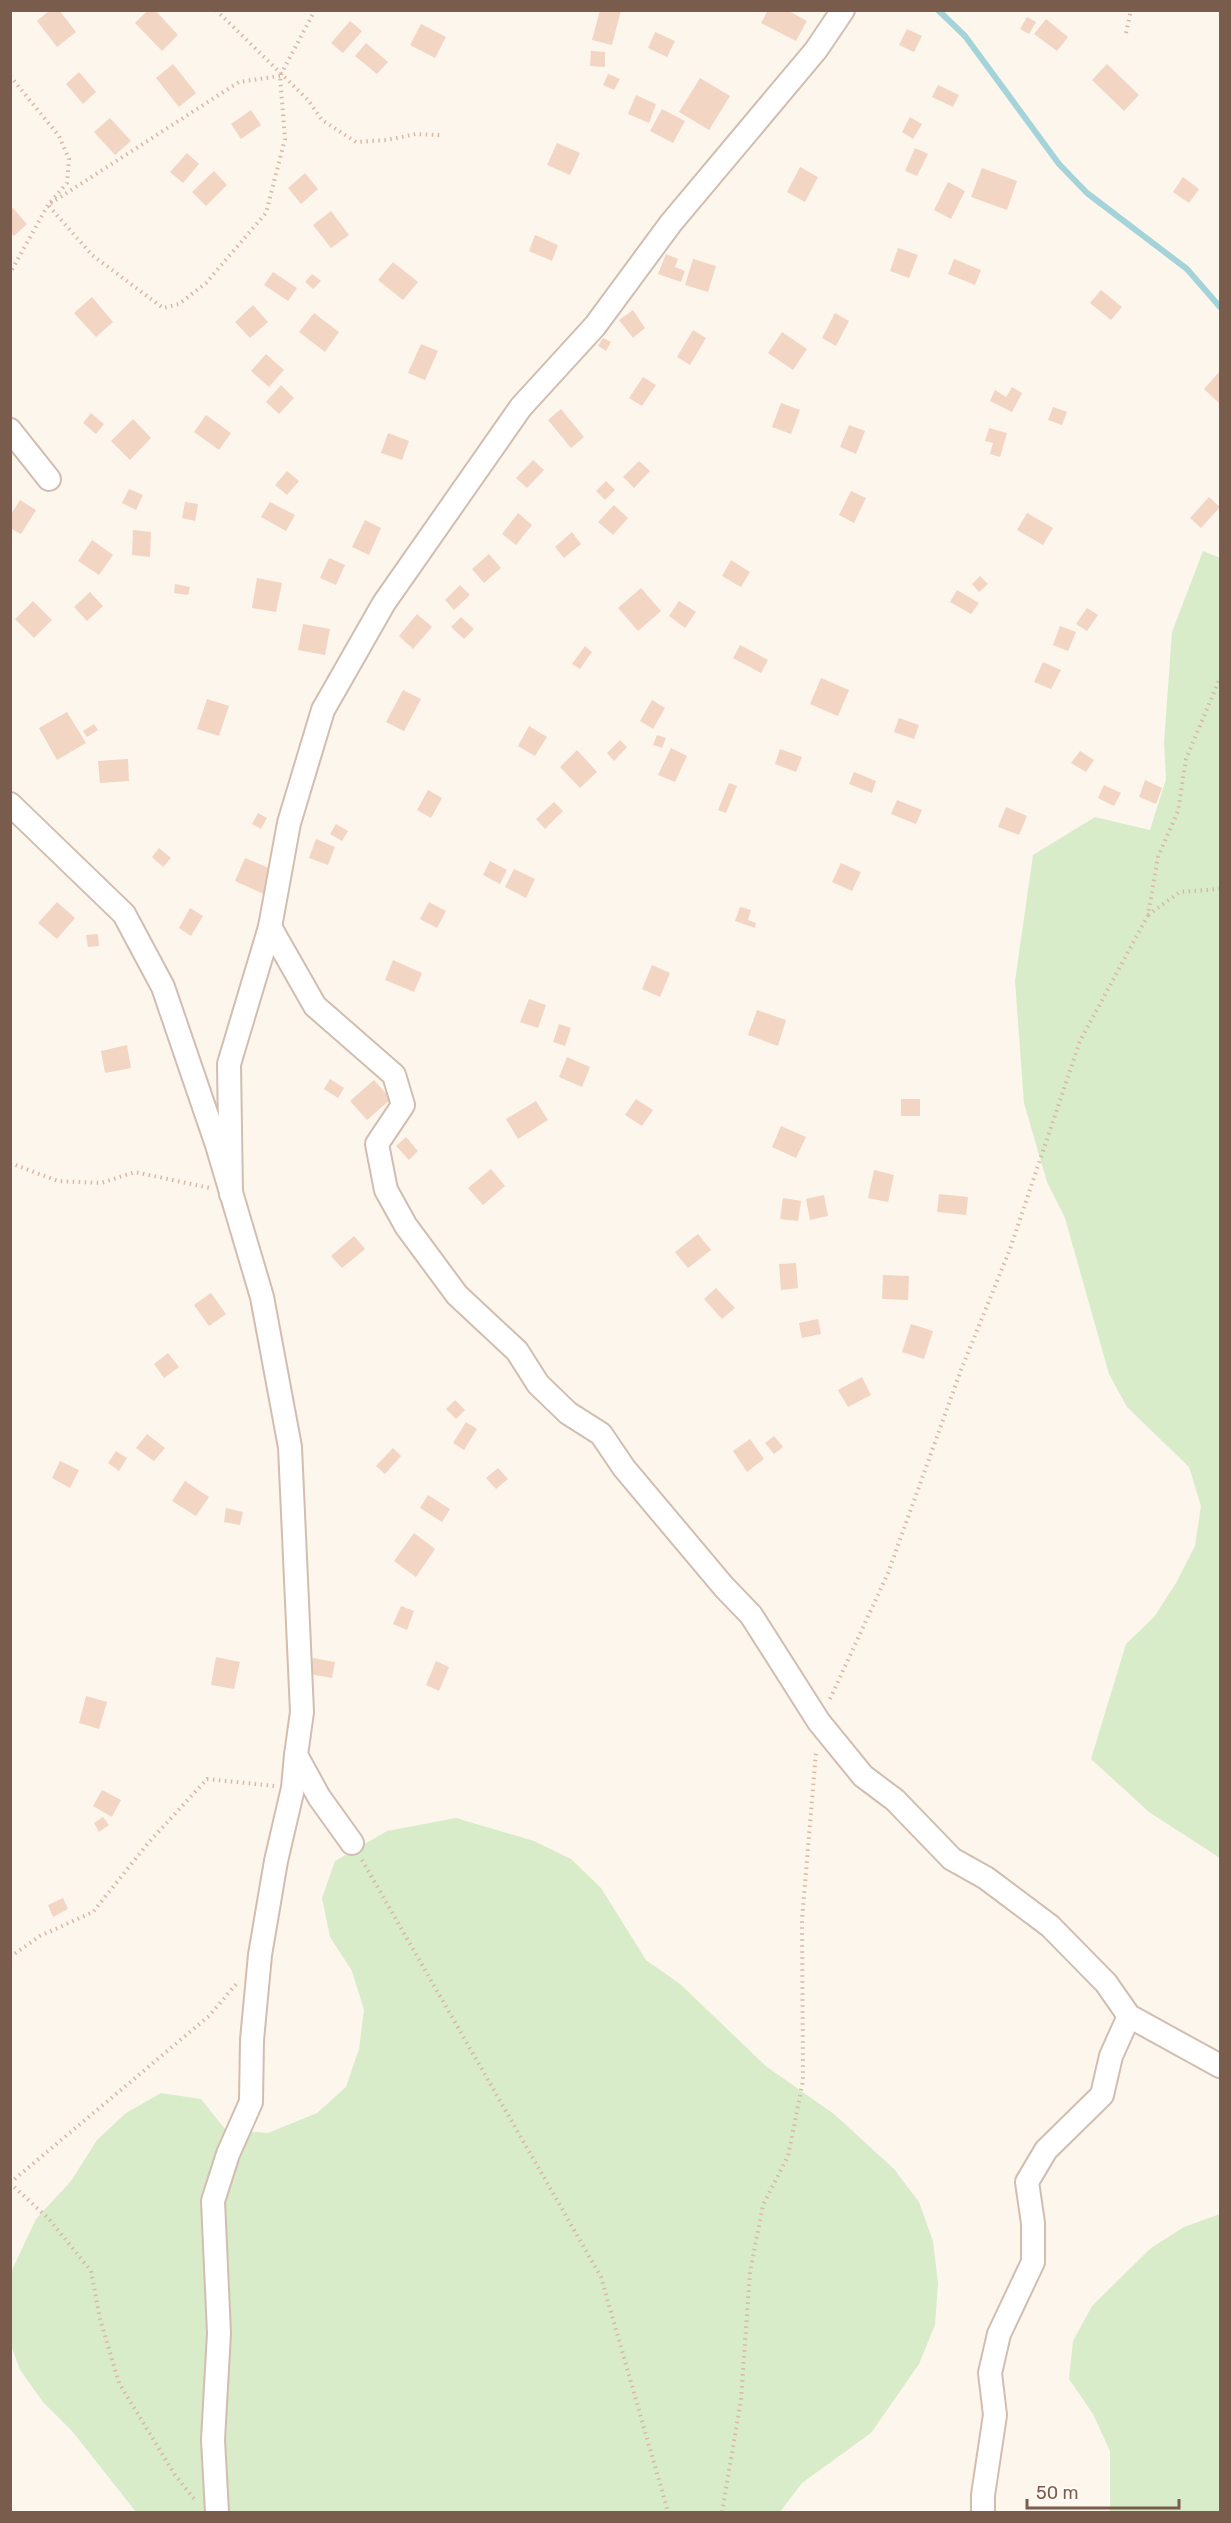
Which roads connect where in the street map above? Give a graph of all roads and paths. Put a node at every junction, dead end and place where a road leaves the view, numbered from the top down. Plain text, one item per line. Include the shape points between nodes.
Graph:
1 (216, 10) edge
2 (315, 10) edge
3 (843, 10) edge
4 (1131, 10) edge
5 (1126, 33) dead end
6 (10, 76) edge
7 (280, 76) junction
8 (440, 135) dead end
9 (48, 205) junction
10 (10, 273) edge
11 (11, 432) edge
12 (49, 478) dead end
13 (1221, 678) edge
14 (10, 804) edge
15 (1221, 889) edge
16 (1148, 915) junction
17 (270, 927) junction
18 (10, 1163) edge
19 (231, 1194) junction
20 (819, 1722) junction
21 (296, 1755) junction
22 (292, 1788) junction
23 (352, 1843) joint
24 (10, 1958) edge
25 (238, 1981) dead end
26 (1129, 2016) junction
27 (1221, 2066) edge
28 (11, 2183) edge
29 (207, 2508) edge
30 (668, 2512) edge
31 (722, 2512) edge
32 (983, 2512) edge

1 - 7 path
2 - 7 path
3 - 17 street via 816,50 671,223 594,326 521,407 384,603 323,710 289,823
4 - 5 path
6 - 9 path via 59,136 69,159 67,183
7 - 8 path via 308,100 322,120 356,142
7 - 9 path via 239,82
7 - 9 path via 285,139 266,213 206,283 178,304 163,309 101,262
9 - 10 path
11 - 12 street
13 - 16 path via 1186,759 1178,811 1158,857
14 - 19 street via 124,914 163,987
15 - 16 path via 1180,892
16 - 20 path via 1080,1041 1010,1249 961,1370 888,1573
17 - 19 street via 229,1064
17 - 20 street via 315,1006 394,1075 403,1105 377,1144 386,1190 406,1226 457,1295 517,1351 538,1384 567,1413 602,1434 632,1477 750,1615
18 - 19 path via 58,1181 101,1183 135,1172
19 - 21 street via 262,1297 290,1448 302,1712
20 - 26 street via 863,1776 895,1800 952,1859 986,1878 1050,1926 1106,1983
20 - 31 path via 802,1920 803,2081 788,2156 764,2205 753,2261 741,2400
21 - 22 street
21 - 23 street via 319,1797
22 - 24 path via 207,1779 149,1842 93,1912 40,1936
22 - 29 street via 260,1955 251,2102 213,2201 219,2333
23 - 30 path via 601,2277
25 - 28 path via 209,2016
26 - 27 street
26 - 32 street via 1111,2056 1102,2095 1046,2150 1027,2182 1033,2262 999,2334 990,2373 995,2415
28 - 29 path via 50,2219 91,2271 118,2384 176,2475

